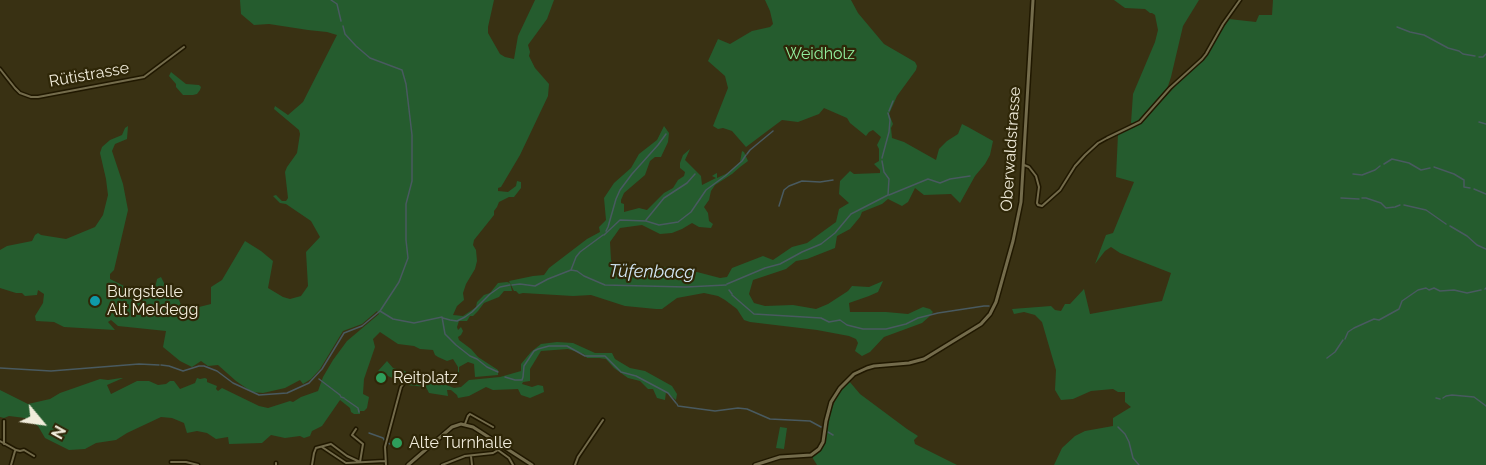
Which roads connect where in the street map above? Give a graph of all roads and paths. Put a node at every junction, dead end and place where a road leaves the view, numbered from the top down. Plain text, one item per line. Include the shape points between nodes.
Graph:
1 (1033, 0) edge
2 (1240, 0) edge
3 (184, 47) dead end
4 (0, 69) edge
5 (1023, 165) junction
6 (404, 383) dead end
7 (603, 420) dead end
8 (4, 421) dead end
9 (465, 424) junction
10 (492, 427) dead end
11 (356, 429) dead end
12 (365, 438) dead end
13 (0, 441) edge
14 (4, 444) junction
15 (363, 444) junction
16 (501, 446) junction
17 (322, 447) junction
18 (16, 450) junction
19 (498, 450) junction
20 (471, 455) junction
21 (34, 456) dead end
22 (171, 462) dead end
23 (360, 462) junction
24 (386, 463) edge
25 (11, 465) edge
26 (198, 465) edge
27 (312, 465) edge
28 (408, 465) edge
29 (442, 465) edge
30 (472, 465) edge
31 (513, 465) edge
32 (532, 465) edge
33 (574, 465) edge
34 (755, 465) edge

1 - 5 street, Oberwaldstrasse
2 - 5 street via 1202,59 1140,122 1092,149 1042,206 1037,203 1036,176
3 - 4 street, Rütistrasse via 144,77 38,97 20,93
5 - 34 street, Oberwaldstrasse via 1017,222 996,302 988,317 924,359 874,366 854,374 834,396 819,449
6 - 24 street via 385,447
7 - 33 street
8 - 14 street
9 - 10 street via 470,414
9 - 16 street
9 - 28 street via 452,427
11 - 15 street via 352,435
12 - 15 street
13 - 14 street
14 - 18 street
15 - 23 street
16 - 19 street
16 - 32 street
17 - 23 street via 344,462
17 - 23 street via 333,445
17 - 27 street via 315,449
18 - 21 street
18 - 25 street
19 - 20 street
19 - 31 street
20 - 29 street
20 - 30 street
22 - 26 street
23 - 24 street

